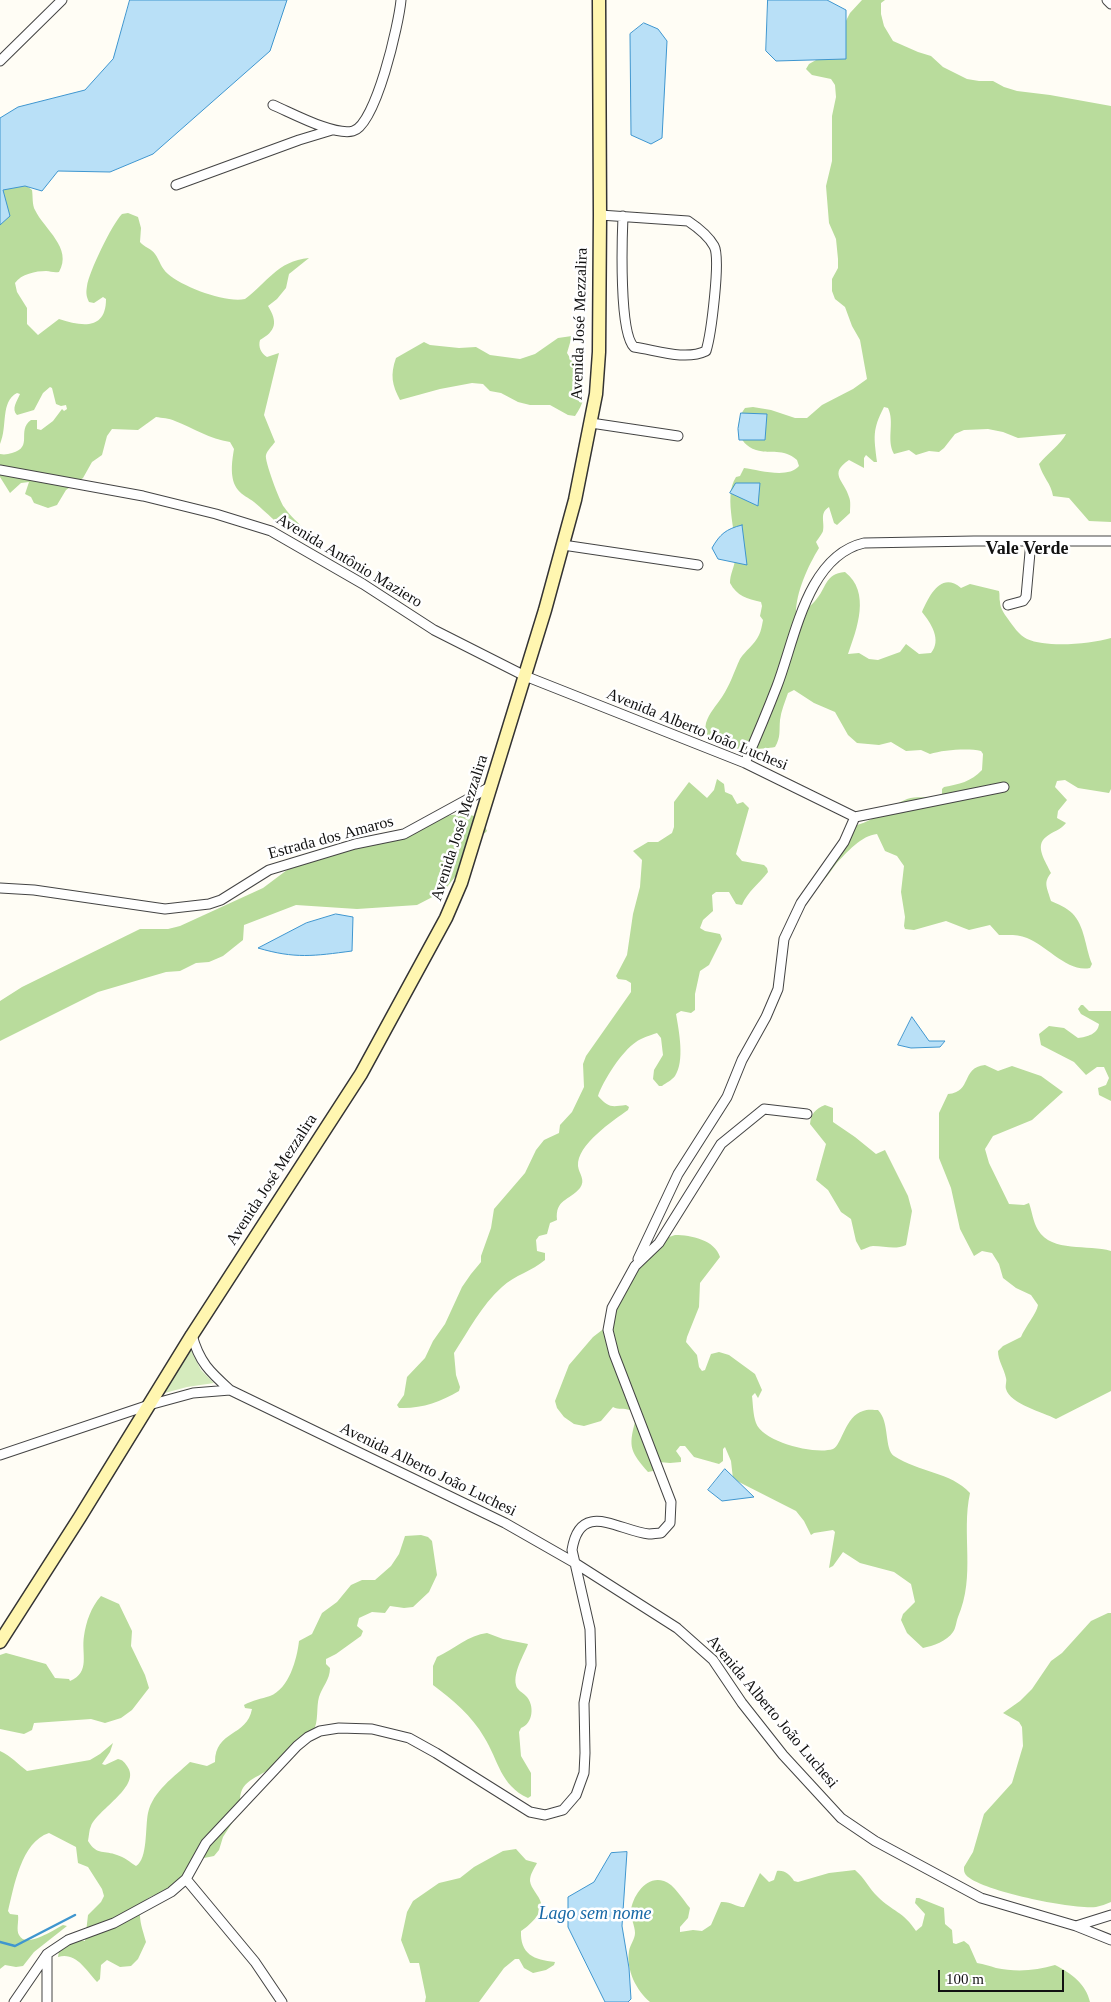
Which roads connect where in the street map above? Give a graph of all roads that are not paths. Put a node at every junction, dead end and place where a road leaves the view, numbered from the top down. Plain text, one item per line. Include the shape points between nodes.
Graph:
1 (62, 0) edge
2 (401, 0) edge
3 (599, 0) edge
4 (1107, 0) edge
5 (1111, 4) edge
6 (0, 61) edge
7 (273, 105) dead end
8 (332, 130) junction
9 (176, 185) dead end
10 (600, 214) junction
11 (623, 216) junction
12 (591, 423) junction
13 (678, 436) dead end
14 (0, 470) edge
15 (1031, 541) junction
16 (1111, 542) edge
17 (563, 545) junction
18 (698, 565) dead end
19 (1008, 605) dead end
20 (525, 676) junction
21 (745, 764) junction
22 (490, 787) junction
23 (1004, 787) dead end
24 (855, 817) junction
25 (0, 888) edge
26 (807, 1114) dead end
27 (635, 1266) junction
28 (192, 1335) junction
29 (230, 1390) junction
30 (149, 1404) junction
31 (0, 1455) edge
32 (575, 1563) junction
33 (0, 1642) edge
34 (186, 1879) junction
35 (1111, 1916) edge
36 (1076, 1926) junction
37 (1111, 1940) edge
38 (47, 1954) junction
39 (14, 2002) edge
40 (47, 2002) edge
41 (282, 2002) edge

1 - 6 street
2 - 8 street via 384,76 363,125 354,131
3 - 10 main road, Avenida José Mezzalira
4 - 5 street
7 - 8 street
8 - 9 street
10 - 11 street
10 - 12 main road, Avenida José Mezzalira via 599,352
11 - 11 street via 688,222 714,245 714,291 706,351 686,355 634,347 630,343 622,259
12 - 13 street
12 - 17 main road, Avenida José Mezzalira
14 - 20 street, Avenida Antônio Maziero via 143,496 259,526 310,552 434,630
15 - 16 street
15 - 19 street via 1026,598
15 - 21 street via 864,544 849,548 838,556 819,577 803,608 777,686
17 - 18 street
17 - 20 main road, Avenida José Mezzalira
20 - 21 street, Avenida Alberto João Luchesi
20 - 22 main road, Avenida José Mezzalira
21 - 24 street, Avenida Alberto João Luchesi
22 - 25 street, Estrada dos Amaros via 404,834 355,844 269,870 209,904 165,909
22 - 28 main road, Avenida José Mezzalira via 461,883 418,971 361,1074
23 - 24 street
24 - 27 street via 844,842 801,903 784,939 778,988 766,1017 742,1060 727,1097 678,1174
26 - 27 street via 764,1109 721,1144 659,1242
27 - 32 street via 612,1308 608,1330 614,1354 671,1502 670,1523 661,1533 648,1534 608,1521 585,1524 573,1540
28 - 29 street via 204,1365
28 - 30 main road, Avenida José Mezzalira
29 - 30 street
29 - 32 street, Avenida Alberto João Luchesi via 504,1523
30 - 31 street
30 - 33 main road, Avenida José Mezzalira
32 - 34 street via 590,1628 591,1665 584,1704 584,1773 576,1795 563,1810 545,1815 530,1812 409,1738 372,1729 320,1731 297,1746 206,1843
32 - 36 street, Avenida Alberto João Luchesi via 677,1628 699,1646 783,1755 841,1818 875,1841 980,1898
34 - 38 street via 171,1892 114,1923 68,1940
34 - 41 street via 255,1962
35 - 36 street
36 - 37 street, Avenida Alberto João Luchesi
38 - 39 street
38 - 40 street

